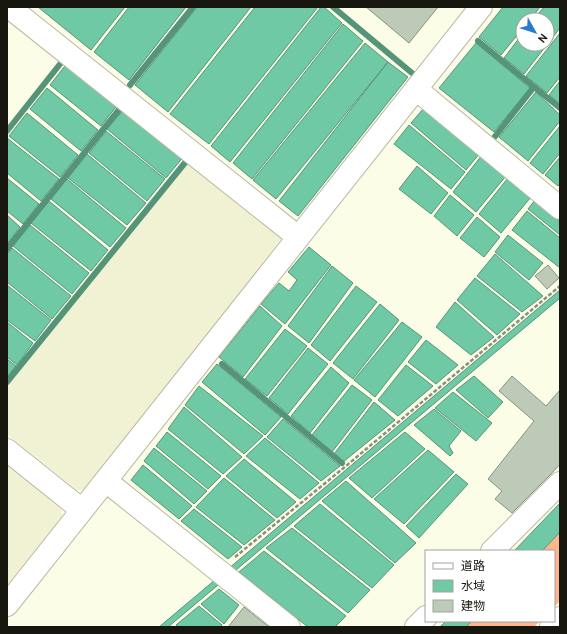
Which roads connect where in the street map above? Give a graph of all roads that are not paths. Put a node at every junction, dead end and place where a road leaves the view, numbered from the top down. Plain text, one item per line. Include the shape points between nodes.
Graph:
1 (9, 7) edge
2 (481, 7) edge
3 (416, 89) junction
4 (560, 208) edge
5 (298, 237) junction
6 (7, 450) edge
7 (106, 481) junction
8 (560, 483) edge
9 (82, 510) junction
10 (493, 550) edge
11 (7, 605) edge
12 (425, 618) edge
13 (560, 618) edge
14 (289, 627) edge
15 (416, 627) edge
16 (551, 627) edge

1 - 5 street
2 - 3 street
3 - 4 street
3 - 5 street
5 - 7 street
6 - 9 street
7 - 9 street
7 - 14 street
8 - 10 street
9 - 11 street
12 - 15 street
13 - 16 street

